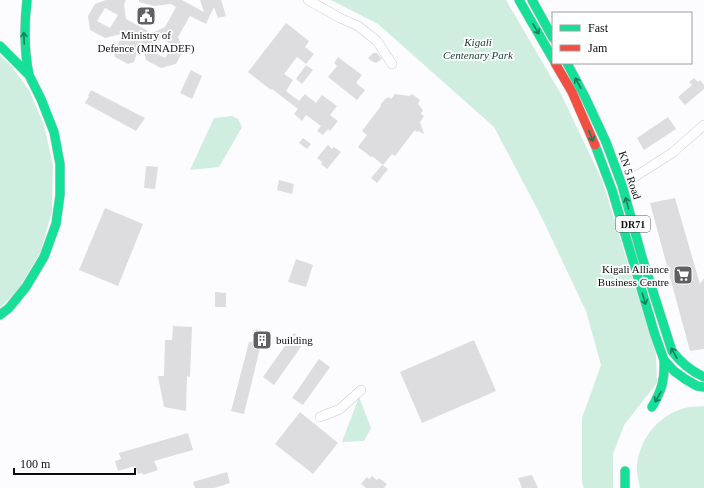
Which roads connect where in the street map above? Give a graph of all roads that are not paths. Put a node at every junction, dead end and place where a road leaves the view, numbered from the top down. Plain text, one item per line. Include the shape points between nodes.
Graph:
1 (27, 0) edge
2 (308, 0) edge
3 (519, 0) edge
4 (532, 0) edge
5 (552, 36) edge
6 (0, 46) edge
7 (552, 57) edge
8 (392, 64) dead end
9 (556, 64) edge
10 (568, 64) edge
11 (29, 76) junction
12 (704, 125) edge
13 (622, 185) junction
14 (0, 315) edge
15 (664, 360) junction
16 (704, 377) edge
17 (704, 387) edge
18 (361, 390) dead end
19 (652, 407) dead end
20 (320, 417) dead end
21 (625, 471) dead end
22 (625, 488) edge

11 -> 1 main road via 24,34
2 - 8 street via 358,26 377,41
3 -> 7 main road
4 - 5 main road
6 - 11 main road
9 -> 15 main road, KN 5 Road / DR71 via 572,92 612,190
13 -> 10 main road, KN 5 Road / DR71 via 586,97
11 - 14 main road via 54,132 60,164 60,195 56,224 44,257 26,287
12 - 13 street via 672,153
16 -> 13 main road, KN 5 Road / DR71 via 684,366 672,350
15 - 17 main road, DR71 via 685,379
15 -> 19 main road via 663,387
18 - 20 street via 340,409
21 - 22 main road

